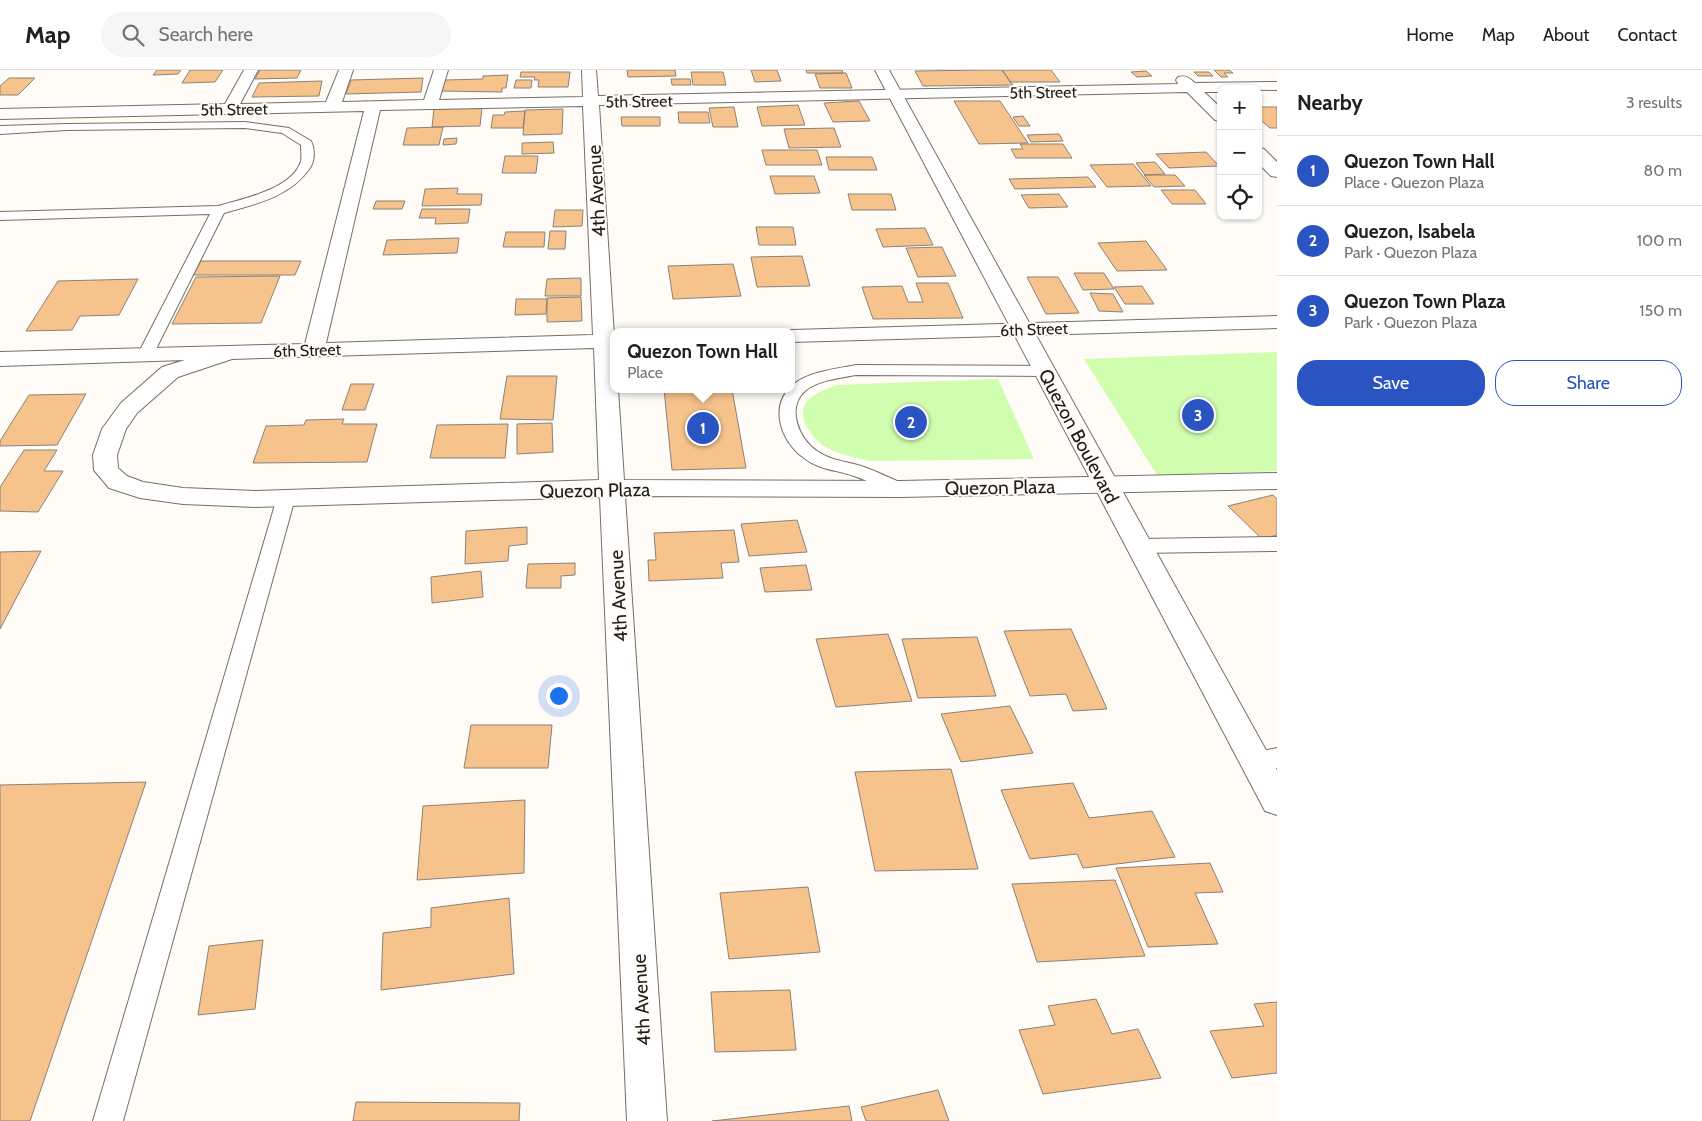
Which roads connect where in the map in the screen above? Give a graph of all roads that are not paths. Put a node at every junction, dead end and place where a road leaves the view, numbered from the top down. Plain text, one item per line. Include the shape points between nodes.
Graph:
1 (251, 70) edge
2 (346, 70) edge
3 (441, 70) edge
4 (589, 70) edge
5 (882, 70) edge
6 (1174, 70) edge
7 (1277, 86) edge
8 (1192, 88) junction
9 (896, 96) junction
10 (591, 102) junction
11 (430, 105) junction
12 (373, 106) junction
13 (332, 107) junction
14 (230, 109) junction
15 (1217, 112) edge
16 (0, 114) edge
17 (219, 124) junction
18 (0, 130) edge
19 (1262, 158) edge
20 (1277, 172) edge
21 (219, 210) junction
22 (0, 216) edge
23 (1277, 322) edge
24 (1022, 329) junction
25 (795, 336) edge
26 (609, 341) edge
27 (314, 349) junction
28 (231, 352) junction
29 (146, 354) junction
30 (0, 359) edge
31 (1044, 370) junction
32 (610, 390) edge
33 (610, 393) edge
34 (1277, 481) edge
35 (1106, 485) junction
36 (612, 488) junction
37 (900, 489) junction
38 (286, 498) junction
39 (1277, 544) edge
40 (1139, 546) junction
41 (1266, 760) edge
42 (1277, 801) edge
43 (108, 1121) edge
44 (647, 1121) edge

1 - 14 main road
2 - 13 main road
3 - 11 main road
4 - 10 main road, 4th Avenue
5 - 9 main road, Quezon Boulevard
6 - 8 main road
7 - 8 main road, 5th Street
8 - 9 main road, 5th Street
8 - 15 main road
9 - 10 main road, 5th Street
9 - 24 main road, Quezon Boulevard
10 - 11 main road, 5th Street
10 - 26 main road, 4th Avenue
11 - 12 main road, 5th Street
12 - 13 main road, 5th Street
12 - 27 main road
13 - 14 main road, 5th Street
14 - 16 main road, 5th Street
14 - 17 lane
17 - 18 lane
17 - 21 lane via 285,130 307,144 307,162 296,178 271,194
19 - 20 main road
21 - 22 lane
21 - 29 lane
23 - 24 main road, 6th Street
24 - 25 main road, 6th Street
24 - 31 main road, Quezon Boulevard
26 - 27 main road, 6th Street
26 - 32 main road, 4th Avenue
27 - 28 main road, 6th Street
28 - 29 main road, 6th Street
28 - 38 main road, Quezon Plaza via 170,372 129,408 114,429 105,455 106,470 118,482 140,490 183,496
29 - 30 main road, 6th Street
31 - 35 main road, Quezon Boulevard
31 - 37 lane via 856,370 821,377 799,388 788,404 787,421 794,437 809,454 830,465 858,471
33 - 36 main road, 4th Avenue
34 - 35 main road, Quezon Plaza
35 - 37 main road, Quezon Plaza
35 - 40 main road, Quezon Boulevard
36 - 37 main road, Quezon Plaza
36 - 38 main road, Quezon Plaza
36 - 44 main road, 4th Avenue
38 - 43 lane
39 - 40 lane
40 - 41 main road, Quezon Boulevard
41 - 42 main road, Quezon Boulevard

